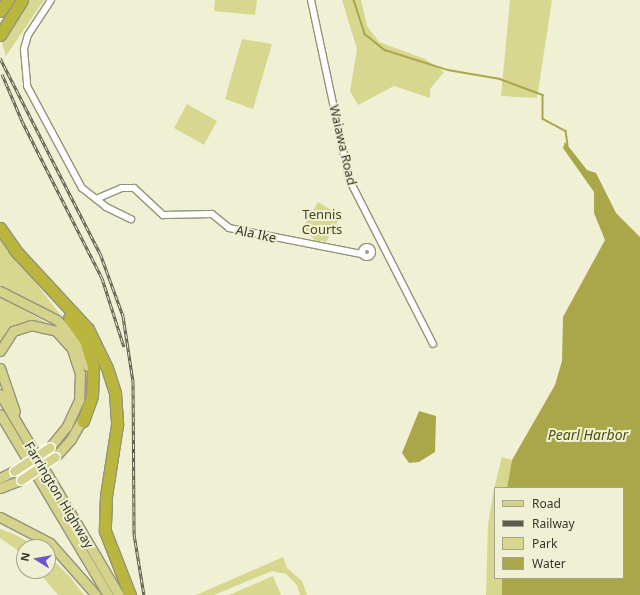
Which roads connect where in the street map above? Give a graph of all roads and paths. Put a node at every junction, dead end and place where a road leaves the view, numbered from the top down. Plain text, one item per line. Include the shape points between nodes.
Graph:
1 (8, 0) edge
2 (22, 0) edge
3 (51, 0) edge
4 (311, 0) edge
5 (0, 11) edge
6 (0, 35) edge
7 (96, 199) junction
8 (131, 219) dead end
9 (0, 228) edge
10 (14, 249) junction
11 (362, 254) dead end
12 (0, 291) edge
13 (433, 344) dead end
14 (0, 351) edge
15 (0, 368) edge
16 (0, 394) edge
17 (0, 414) edge
18 (83, 421) junction
19 (34, 455) junction
20 (0, 478) edge
21 (0, 488) edge
22 (0, 517) edge
23 (96, 595) edge
24 (108, 595) edge
25 (119, 595) edge
26 (130, 595) edge

1 - 5 highway
2 - 6 highway
3 - 7 street via 28,35 24,50 24,76 71,173
4 - 13 street, Waiawa Road via 349,179
7 - 8 street
7 - 11 street, Ala Ike via 122,188 134,188 163,216 212,214 229,228
9 - 10 highway
10 - 18 highway via 81,333 88,349 94,381
10 - 26 highway via 88,330 107,368 115,393 117,425 106,496 105,531
12 - 18 main road via 57,320 76,340 89,379
14 - 20 main road, bridge via 13,331 31,324 56,331 72,349 80,373 79,400 67,426 50,447
15 - 19 main road
16 - 19 main road, Farrington Highway
17 - 24 main road, Farrington Highway
18 - 21 main road, bridge via 55,457 21,480
19 - 25 main road, Farrington Highway
22 - 23 main road via 50,543

